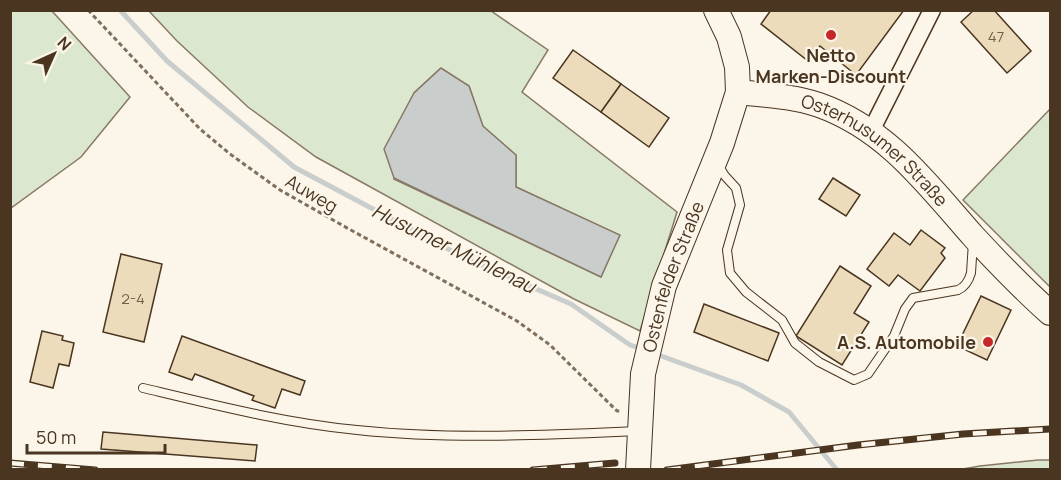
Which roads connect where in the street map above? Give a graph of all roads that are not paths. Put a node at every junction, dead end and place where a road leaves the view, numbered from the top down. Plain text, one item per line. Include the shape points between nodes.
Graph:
1 (716, 10) edge
2 (932, 10) edge
3 (738, 92) junction
4 (871, 131) junction
5 (716, 160) junction
6 (973, 236) junction
7 (1050, 313) edge
8 (143, 388) dead end
9 (640, 420) junction
10 (639, 470) edge

1 - 3 main road via 729,37 737,67
2 - 4 street
3 - 4 main road, Osterhusumer Straße via 817,104
3 - 5 main road, Ostenfelder Straße
4 - 6 main road, Osterhusumer Straße via 920,176
5 - 6 lane via 736,188 740,205 727,250 730,273 746,292 782,320 795,343 819,362 854,380 868,374 894,336 913,298 963,288 971,273
5 - 9 main road, Ostenfelder Straße via 664,286 643,374
6 - 7 main road, Osterhusumer Straße
8 - 9 lane via 255,414 357,430 461,436
9 - 10 main road, Ostenfelder Straße

